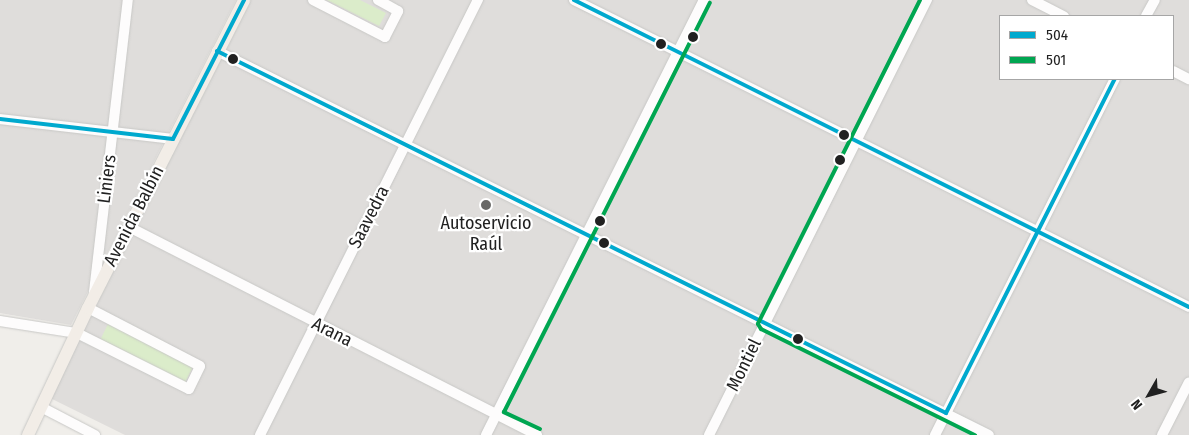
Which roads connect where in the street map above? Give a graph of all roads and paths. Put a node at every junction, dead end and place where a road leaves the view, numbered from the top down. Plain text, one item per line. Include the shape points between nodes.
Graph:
1 (128, 0) edge
2 (244, 0) edge
3 (314, 0) edge
4 (378, 0) edge
5 (478, 0) edge
6 (574, 0) edge
7 (704, 0) edge
8 (927, 0) edge
9 (1032, 0) edge
10 (1154, 0) edge
11 (1062, 15) edge
12 (1146, 15) edge
13 (217, 51) junction
14 (678, 52) junction
15 (1174, 72) edge
16 (1189, 79) edge
17 (1114, 80) edge
18 (0, 118) edge
19 (113, 132) junction
20 (173, 139) junction
21 (856, 141) junction
22 (406, 145) junction
23 (129, 227) junction
24 (1038, 232) junction
25 (586, 234) junction
26 (90, 303) junction
27 (1189, 307) edge
28 (0, 321) edge
29 (764, 323) junction
30 (316, 324) junction
31 (77, 333) junction
32 (1189, 382) edge
33 (41, 407) junction
34 (946, 413) junction
35 (496, 415) junction
36 (28, 435) edge
37 (95, 435) edge
38 (260, 435) edge
39 (486, 435) edge
40 (537, 435) edge
41 (709, 435) edge
42 (935, 435) edge
43 (989, 435) edge
44 (1162, 435) edge

1 - 19 street, Liniers
2 - 13 main road, Avenida Balbín
3 - 4 street via 385,37 398,11
5 - 22 street, Saavedra
6 - 14 street
7 - 14 street
8 - 21 street, Montiel
9 - 11 street
10 - 12 street
13 - 20 main road, Avenida Balbín
13 - 22 street
14 - 21 street
14 - 25 street
15 - 16 street
17 - 24 street
18 - 19 street
19 - 20 street
19 - 26 street, Liniers
20 - 23 main road, Avenida Balbín
21 - 24 street
21 - 29 street, Montiel
22 - 25 street
22 - 30 street, Saavedra
23 - 26 main road, Avenida Balbín
23 - 30 street, Arana
24 - 27 street
24 - 34 street
25 - 29 street
25 - 35 street
26 - 31 main road, Avenida Balbín
26 - 31 street via 200,366 189,389
28 - 31 street
29 - 34 street
29 - 41 street, Montiel
30 - 35 street, Arana
30 - 38 street, Saavedra
31 - 33 main road, Avenida Balbín
32 - 44 street
33 - 36 main road, Avenida Balbín
33 - 37 street
34 - 42 street
34 - 43 street
35 - 39 street
35 - 40 street, Arana

